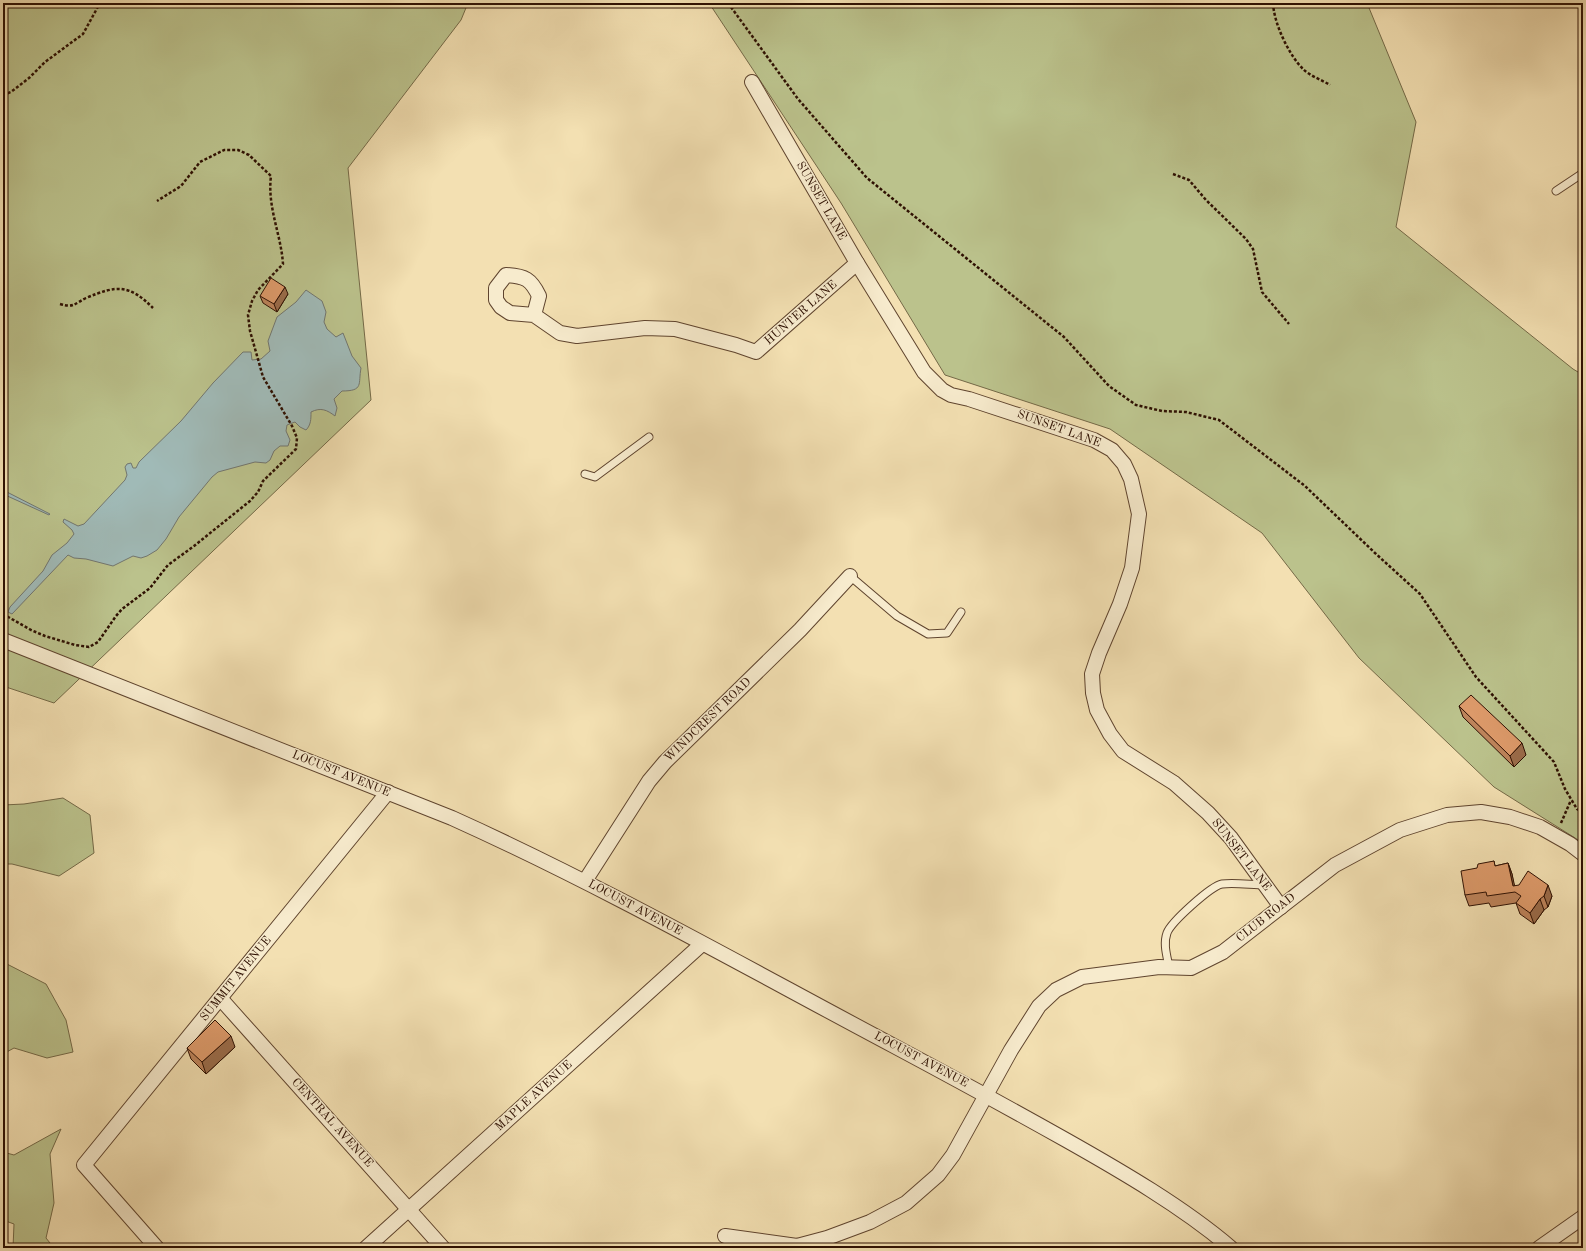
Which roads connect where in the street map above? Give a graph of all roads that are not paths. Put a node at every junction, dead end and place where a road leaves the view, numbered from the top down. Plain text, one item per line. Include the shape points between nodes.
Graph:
1 (752, 82) dead end
2 (1583, 173) edge
3 (1556, 191) dead end
4 (857, 263) junction
5 (534, 315) dead end
6 (649, 437) dead end
7 (585, 474) dead end
8 (850, 576) joint
9 (961, 612) dead end
10 (3, 640) edge
11 (388, 792) junction
12 (1583, 854) edge
13 (585, 881) junction
14 (1265, 885) junction
15 (1281, 907) junction
16 (702, 944) junction
17 (1169, 967) junction
18 (220, 998) junction
19 (987, 1096) junction
20 (409, 1209) junction
21 (1583, 1217) edge
22 (725, 1236) dead end
23 (1229, 1247) edge
24 (157, 1248) edge
25 (366, 1248) edge
26 (443, 1248) edge
27 (1539, 1248) edge

1 - 4 street, SUNSET LANE
2 - 3 lane
4 - 5 street, HUNTER LANE via 756,352 675,330 645,328 577,336 560,333
4 - 14 street, SUNSET LANE via 924,372 942,390 1094,440 1112,450 1124,464 1131,479 1139,514 1137,536 1130,575 1092,674 1097,710 1123,751 1174,783 1208,813 1231,838
6 - 7 lane via 595,477
8 - 9 lane via 897,616 928,634 947,633
8 - 13 street, WINDCREST ROAD via 800,630 665,762 649,781
10 - 11 street, LOCUST AVENUE
11 - 13 street, LOCUST AVENUE via 500,839
11 - 18 street, SUMMIT AVENUE
12 - 15 street, CLUB ROAD via 1540,827 1510,817 1481,812 1447,815 1400,830 1341,862
13 - 16 street, LOCUST AVENUE
14 - 15 street, SUNSET LANE
14 - 17 lane via 1220,884 1176,919 1165,941
15 - 17 street, CLUB ROAD via 1223,952 1191,968
16 - 19 street, LOCUST AVENUE
16 - 20 street, MAPLE AVENUE
17 - 19 street, CLUB ROAD via 1082,977 1056,990 1039,1006 1011,1050
18 - 20 street, CENTRAL AVENUE
18 - 24 street, SUMMIT AVENUE via 84,1165
19 - 22 street, CLUB ROAD via 953,1155 938,1175 906,1203 870,1222 797,1246
19 - 23 street, LOCUST AVENUE via 1121,1171 1184,1212
20 - 25 street, MAPLE AVENUE
20 - 26 street, CENTRAL AVENUE
21 - 27 street

